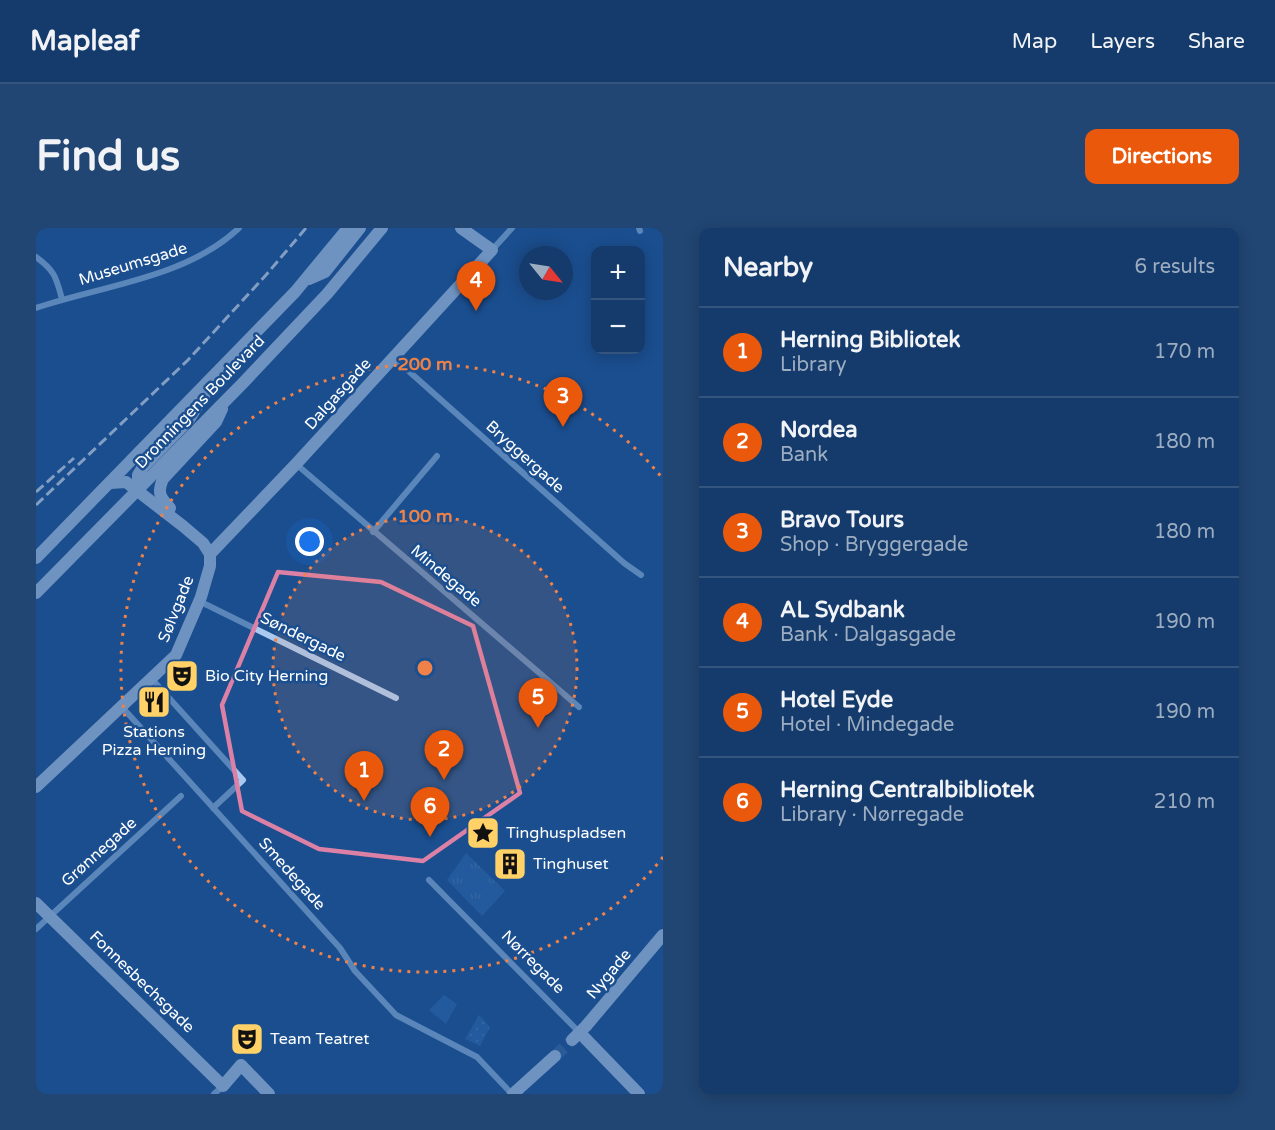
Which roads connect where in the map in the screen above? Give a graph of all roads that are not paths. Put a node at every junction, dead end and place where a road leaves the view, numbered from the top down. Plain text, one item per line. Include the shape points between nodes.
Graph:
1 (239, 228) edge
2 (348, 228) edge
3 (360, 228) edge
4 (382, 228) edge
5 (461, 228) edge
6 (512, 228) edge
7 (492, 250) junction
8 (36, 258) edge
9 (306, 280) junction
10 (62, 299) junction
11 (36, 308) edge
12 (393, 357) junction
13 (220, 370) junction
14 (225, 401) junction
15 (437, 456) dead end
16 (296, 464) junction
17 (110, 483) junction
18 (138, 489) junction
19 (183, 526) junction
20 (373, 532) junction
21 (210, 554) junction
22 (36, 558) edge
23 (641, 575) dead end
24 (36, 593) edge
25 (199, 601) junction
26 (151, 678) junction
27 (396, 698) dead end
28 (122, 707) junction
29 (579, 707) dead end
30 (36, 787) edge
31 (181, 796) dead end
32 (213, 808) junction
33 (429, 880) dead end
34 (36, 903) edge
35 (49, 916) junction
36 (36, 928) edge
37 (663, 935) edge
38 (576, 1037) junction
39 (555, 1056) tunnel mouth
40 (219, 1090) edge
41 (269, 1094) edge
42 (512, 1094) edge
43 (639, 1094) edge

1 - 10 street, Museumsgade via 211,251 179,267
2 - 9 main road, Dronningens Boulevard
3 - 9 main road via 325,272
4 - 14 main road, Dronningens Boulevard via 327,294
5 - 7 main road
6 - 7 street, Dalgasgade
7 - 12 main road, Dalgasgade
8 - 10 street, Museumsgade via 56,275
9 - 13 main road, Dronningens Boulevard
10 - 11 street, Museumsgade
12 - 16 main road, Dalgasgade
12 - 23 street, Bryggergade
13 - 17 main road, Dronningens Boulevard
13 - 18 main road via 188,421 143,466
14 - 18 main road, Dronningens Boulevard
14 - 19 main road via 216,422 173,466 159,490 160,498
15 - 20 street
16 - 20 street, Mindegade
16 - 21 main road, Dalgasgade
17 - 18 main road via 126,482
17 - 22 main road, Dronningens Boulevard
18 - 19 main road
18 - 24 main road, Dronningens Boulevard
19 - 21 main road
20 - 29 street, Mindegade
21 - 25 main road, Sølvgade
25 - 26 main road, Sølvgade via 176,655
25 - 27 street, Søndergade
26 - 28 main road, Sølvgade
26 - 32 street via 243,780
28 - 30 main road, Sølvgade
28 - 32 street, Smedegade
31 - 35 street, Grønnegade
32 - 42 street, Smedegade via 396,1015 477,1057
33 - 38 street, Nørregade
34 - 35 main road, Fonnesbechsgade
35 - 36 street, Grønnegade
35 - 40 main road, Fonnesbechsgade
37 - 38 main road, Nygade
38 - 43 main road, Nørregade
39 - 42 main road
40 - 41 main road via 241,1065

